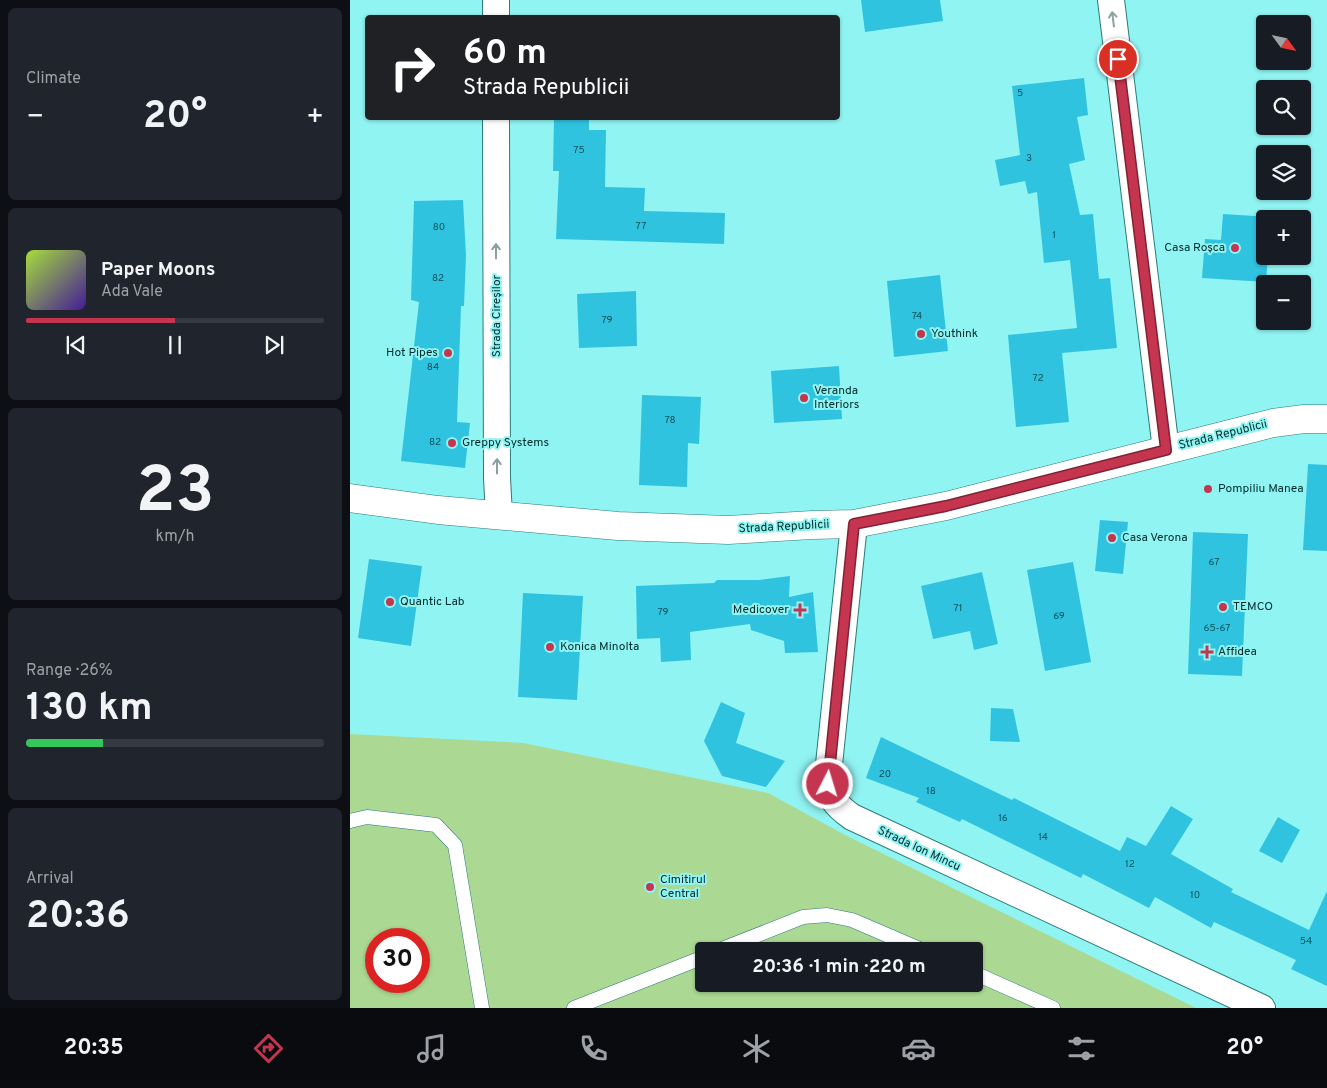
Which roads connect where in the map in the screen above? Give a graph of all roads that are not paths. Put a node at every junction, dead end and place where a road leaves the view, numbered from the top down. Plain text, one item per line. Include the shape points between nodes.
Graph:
1 (496, 0) edge
2 (1111, 0) edge
3 (496, 15) edge
4 (496, 120) edge
5 (1327, 420) edge
6 (1166, 450) junction
7 (350, 498) edge
8 (499, 515) junction
9 (854, 524) junction
10 (350, 821) edge
11 (740, 942) edge
12 (903, 942) edge
13 (695, 961) edge
14 (983, 977) edge
15 (482, 1008) edge
16 (574, 1008) edge
17 (1053, 1008) edge
18 (1262, 1008) edge

1 - 3 street
6 -> 2 street
8 -> 4 street, Strada Cireșilor
5 - 6 street, Strada Republicii via 1273,423
6 - 9 street, Strada Republicii via 946,506
7 - 8 street, Strada Republicii
8 - 9 street, Strada Republicii via 618,526 728,530
9 - 18 street, Strada Ion Mincu via 828,774 829,791 839,808 852,817
10 - 15 lane via 367,817 436,825 455,845
11 - 12 lane via 802,917 827,915 852,920
13 - 16 lane
14 - 17 lane

